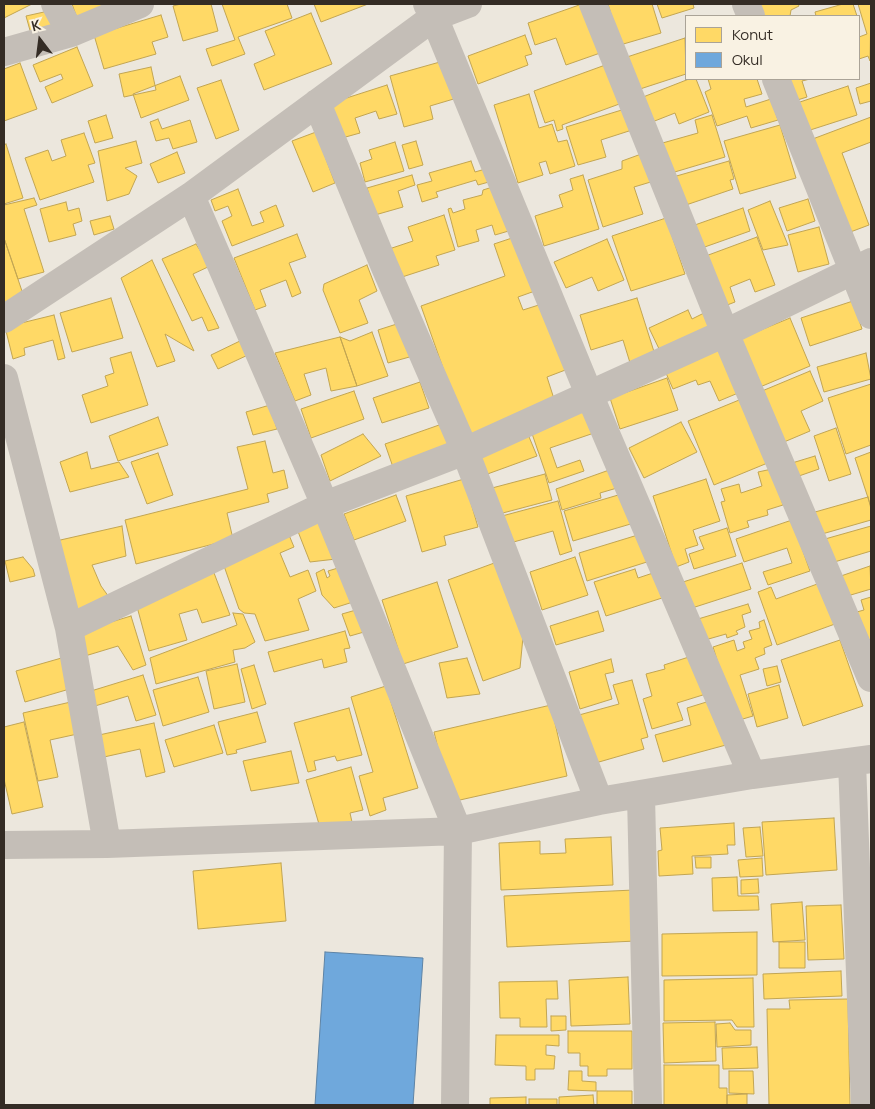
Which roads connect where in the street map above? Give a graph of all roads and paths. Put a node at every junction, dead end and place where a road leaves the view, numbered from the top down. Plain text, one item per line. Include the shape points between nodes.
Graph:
1 (55, 4) edge
2 (140, 4) edge
3 (468, 4) edge
4 (593, 4) edge
5 (430, 10) edge
6 (71, 33) junction
7 (4, 52) edge
8 (776, 80) edge
9 (317, 103) junction
10 (191, 196) junction
11 (862, 266) edge
12 (871, 315) edge
13 (4, 319) edge
14 (725, 333) junction
15 (4, 378) edge
16 (589, 394) junction
17 (465, 451) junction
18 (325, 505) junction
19 (68, 628) junction
20 (871, 678) edge
21 (862, 761) edge
22 (752, 775) junction
23 (641, 794) junction
24 (598, 801) junction
25 (458, 831) junction
26 (107, 844) junction
27 (4, 845) edge
28 (456, 1105) edge
29 (648, 1105) edge
30 (865, 1105) edge

1 - 6 street
2 - 6 street
3 - 5 street
4 - 14 street
5 - 9 street
5 - 16 street
6 - 7 street
8 - 11 street
9 - 10 street
9 - 17 street
10 - 13 street
10 - 18 street
11 - 12 street
11 - 14 street
14 - 16 street
14 - 20 street
15 - 19 street
16 - 17 street
16 - 22 street
17 - 18 street
17 - 24 street
18 - 19 street
18 - 25 street
19 - 26 street
21 - 22 street
21 - 30 street
22 - 23 street
23 - 24 street
23 - 29 street
24 - 25 street
25 - 26 street
25 - 28 street
26 - 27 street

